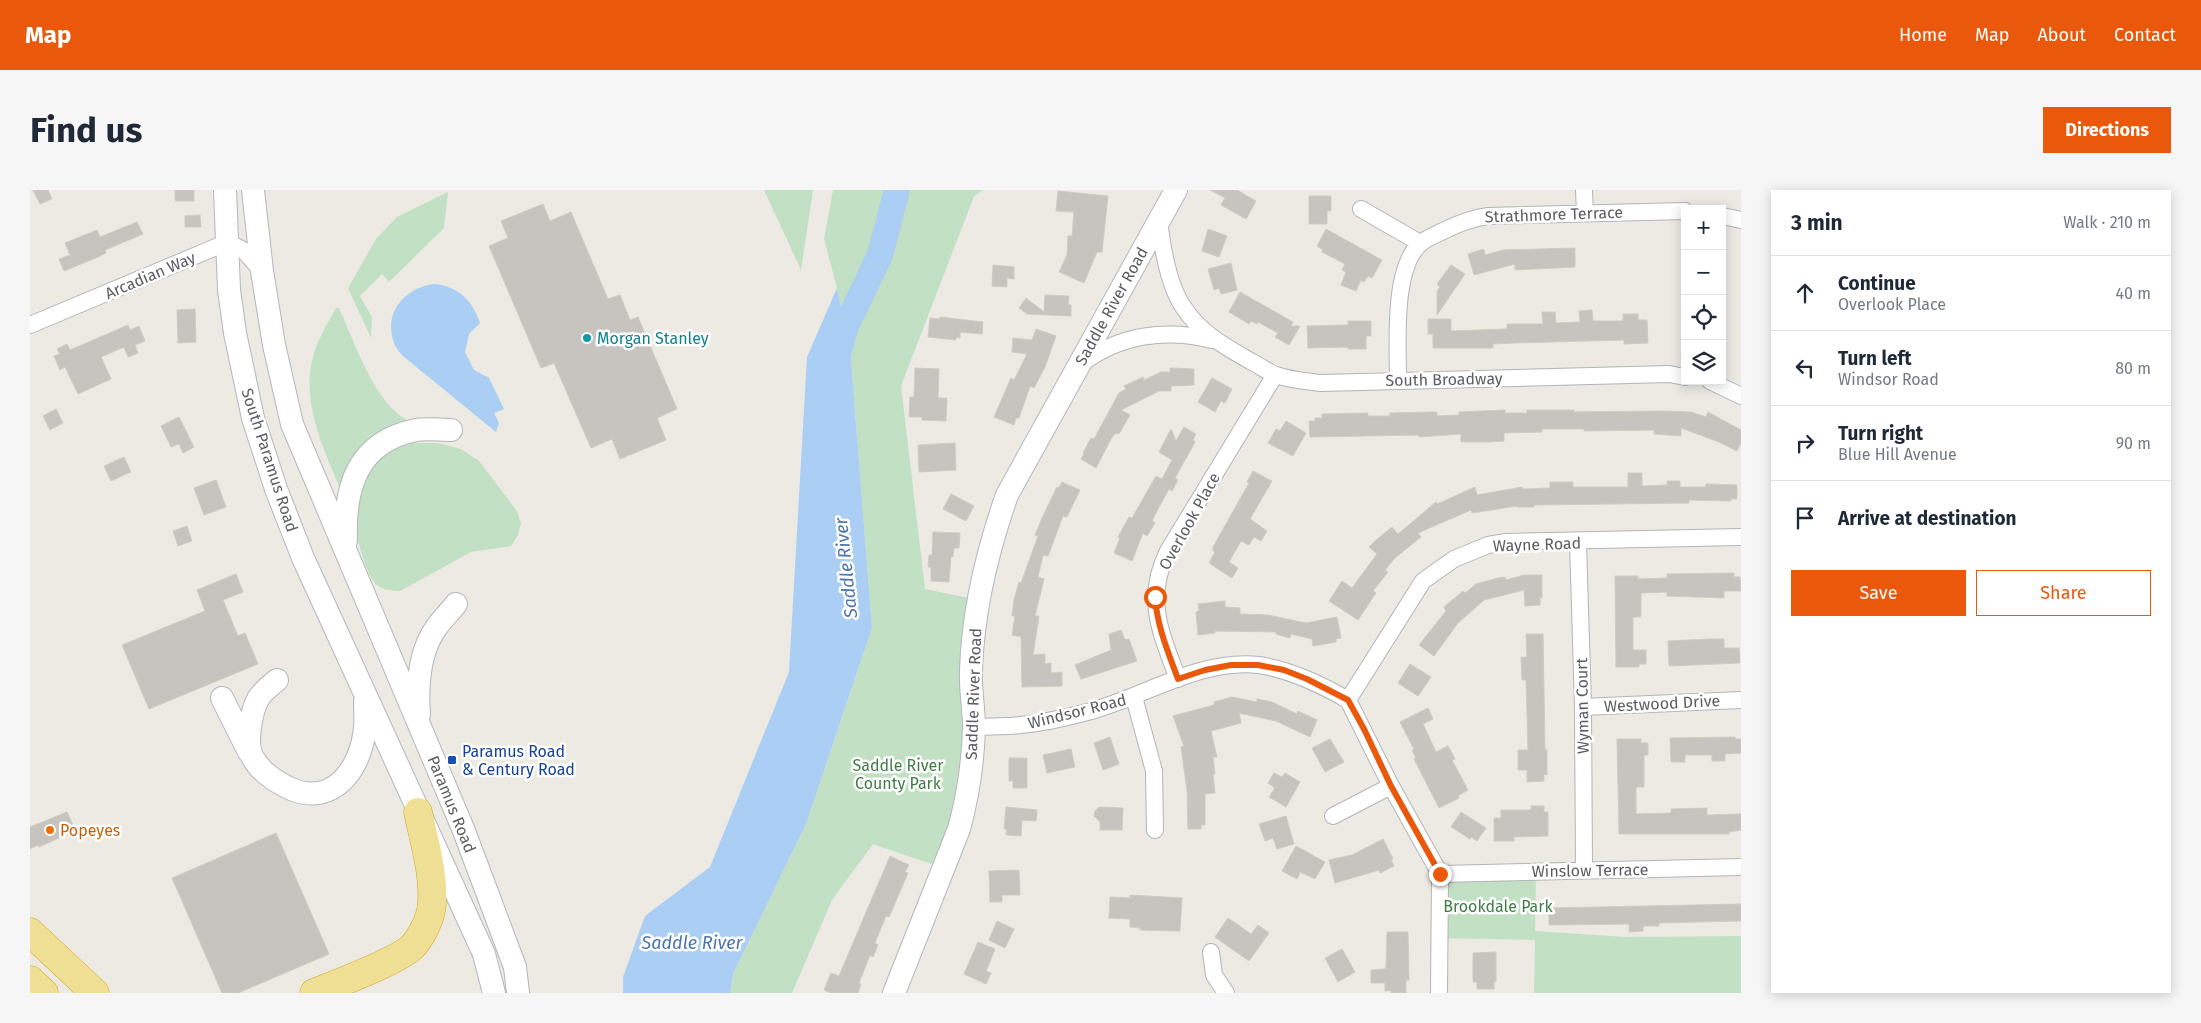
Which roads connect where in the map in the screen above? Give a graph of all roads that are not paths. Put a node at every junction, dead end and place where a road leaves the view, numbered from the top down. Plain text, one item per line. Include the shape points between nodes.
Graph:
1 (225, 190) edge
2 (253, 190) edge
3 (1176, 190) edge
4 (1584, 190) edge
5 (1361, 209) dead end
6 (1681, 211) edge
7 (1585, 212) junction
8 (1726, 217) edge
9 (1159, 220) junction
10 (1741, 220) edge
11 (228, 242) junction
12 (1420, 243) junction
13 (262, 271) junction
14 (30, 325) edge
15 (1214, 340) junction
16 (1077, 368) junction
17 (1275, 375) junction
18 (1681, 376) edge
19 (1398, 380) junction
20 (1718, 385) edge
21 (1741, 396) edge
22 (451, 430) dead end
23 (1741, 537) edge
24 (1578, 542) junction
25 (346, 552) junction
26 (456, 604) dead end
27 (374, 618) joint
28 (337, 633) joint
29 (1178, 679) junction
30 (277, 680) dead end
31 (365, 696) junction
32 (1134, 697) junction
33 (222, 698) dead end
34 (1348, 700) junction
35 (1741, 700) edge
36 (1583, 707) junction
37 (420, 726) junction
38 (974, 727) junction
39 (252, 757) junction
40 (1391, 786) junction
41 (418, 812) junction
42 (1333, 816) dead end
43 (1155, 830) dead end
44 (1741, 867) edge
45 (1584, 870) junction
46 (1440, 874) junction
47 (38, 940) edge
48 (1211, 952) dead end
49 (515, 967) junction
50 (30, 980) edge
51 (44, 993) edge
52 (95, 993) edge
53 (116, 993) edge
54 (314, 993) edge
55 (494, 993) edge
56 (518, 993) edge
57 (523, 993) edge
58 (894, 993) edge
59 (1226, 993) edge
60 (1439, 993) edge

1 - 11 main road, South Paramus Road
2 - 13 main road, South Paramus Road
3 - 9 main road, Saddle River Road
4 - 7 street
5 - 12 street
6 - 7 street, Strathmore Terrace
7 - 12 street, Strathmore Terrace via 1472,218
8 - 10 street
9 - 15 street, South Broadway via 1174,287 1183,307
9 - 16 main road, Saddle River Road
11 - 13 street via 243,250
11 - 14 street, Arcadian Way
11 - 28 main road, South Paramus Road via 235,333 254,418 302,558
12 - 19 street via 1406,266 1401,283
13 - 25 main road, South Paramus Road via 292,424
15 - 16 street, South Broadway via 1172,333 1152,335 1112,346
15 - 17 street, South Broadway
16 - 38 main road, Saddle River Road via 1007,495 990,542 974,626 971,672
17 - 19 street, South Broadway via 1321,383
17 - 29 street, Overlook Place via 1168,551 1158,578 1156,616
18 - 19 street, South Broadway
20 - 21 street
22 - 25 main road via 417,430 392,438 368,454 354,478 345,512
23 - 24 street, Wayne Road
24 - 34 street, Wayne Road via 1488,545 1437,570 1423,580
24 - 36 street, Wyman Court
25 - 27 main road, South Paramus Road
26 - 37 main road via 435,629 424,653 418,695
27 - 37 main road, Paramus Road
28 - 31 main road, Paramus Road
29 - 32 street, Windsor Road
29 - 34 street, Windsor Road via 1222,666 1258,665 1284,670
30 - 39 main road via 259,697 252,714 249,736
31 - 39 main road via 365,730 359,753 352,770 332,790 320,794 301,793 266,774
31 - 41 main road, Paramus Road
32 - 38 street, Windsor Road via 1091,711 1021,725
32 - 43 street via 1154,771
33 - 39 main road
34 - 40 street
35 - 36 street, Westwood Drive
36 - 45 street, Wyman Court
37 - 49 main road, Paramus Road
38 - 58 main road, Saddle River Road via 970,779 959,829
40 - 42 street
40 - 46 street
41 - 54 highway via 431,877 432,904 426,926 413,946 391,960
41 - 55 main road, Paramus Road via 484,954
44 - 45 street, Winslow Terrace
45 - 46 street, Winslow Terrace
46 - 60 street
47 - 52 highway
47 - 53 highway
48 - 59 street via 1214,975
49 - 56 main road, Paramus Road
49 - 57 main road
50 - 51 highway

